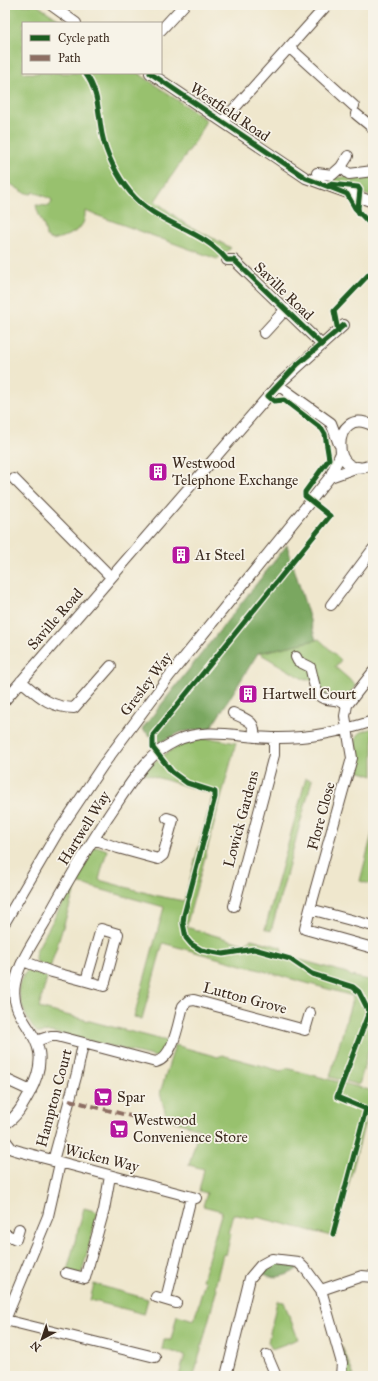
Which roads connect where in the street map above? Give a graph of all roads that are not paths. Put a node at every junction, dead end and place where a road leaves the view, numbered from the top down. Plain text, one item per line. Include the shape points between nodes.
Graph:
1 (51, 5) edge
2 (184, 5) edge
3 (327, 5) edge
4 (75, 22) edge
5 (162, 29) edge
6 (289, 47) junction
7 (152, 74) edge
8 (223, 121) junction
9 (373, 128) edge
10 (348, 156) dead end
11 (341, 167) junction
12 (373, 171) edge
13 (317, 173) dead end
14 (373, 202) edge
15 (227, 260) dead end
16 (286, 309) junction
17 (344, 325) dead end
18 (264, 333) dead end
19 (322, 345) junction
20 (278, 385) junction
21 (363, 422) edge
22 (331, 423) junction
23 (373, 426) edge
24 (340, 449) junction
25 (368, 466) edge
26 (330, 477) junction
27 (14, 479) dead end
28 (373, 549) edge
29 (111, 577) junction
30 (330, 605) dead end
31 (297, 660) dead end
32 (111, 666) dead end
33 (373, 672) edge
34 (21, 681) junction
35 (5, 700) edge
36 (347, 705) junction
37 (232, 713) dead end
38 (373, 721) edge
39 (347, 730) junction
40 (254, 737) junction
41 (274, 738) junction
42 (167, 818) dead end
43 (94, 838) junction
44 (234, 906) dead end
45 (310, 909) junction
46 (5, 922) edge
47 (373, 926) edge
48 (373, 948) edge
49 (23, 961) junction
50 (86, 981) junction
51 (310, 1013) dead end
52 (36, 1041) junction
53 (83, 1044) junction
54 (5, 1079) edge
55 (31, 1091) junction
56 (5, 1124) edge
57 (5, 1140) edge
58 (56, 1162) junction
59 (110, 1176) junction
60 (5, 1234) edge
61 (16, 1238) dead end
62 (66, 1273) dead end
63 (373, 1277) edge
64 (321, 1290) junction
65 (166, 1300) dead end
66 (5, 1320) edge
67 (267, 1355) dead end
68 (155, 1356) dead end
69 (226, 1376) edge
70 (276, 1376) edge
71 (341, 1376) edge

1 - 4 street
2 - 5 street
3 - 6 street
6 - 8 street
6 - 9 street
7 - 8 street, Westfield Road
8 - 14 street, Westfield Road via 296,172 322,186
10 - 11 street
11 - 12 street via 349,174
11 - 13 street via 332,175
15 - 16 street, Saville Road via 234,260
16 - 18 street, Saville Road
16 - 19 street, Saville Road
17 - 19 street, Saville Road
19 - 20 street, Saville Road
20 - 22 street
20 - 29 street, Saville Road
21 - 22 street
21 - 23 street
21 - 24 street, Gresley Way via 343,432
22 - 24 street
24 - 25 street via 345,460
24 - 26 street, Gresley Way
25 - 26 street
26 - 46 street, Gresley Way via 170,675 103,765 56,835
27 - 29 street
28 - 30 street
29 - 34 street, Saville Road
31 - 36 street via 310,667 319,695 342,701
32 - 34 street via 74,708 43,700
33 - 36 street
34 - 35 street, Saville Road
36 - 39 street, Flore Close
37 - 40 street via 253,724
38 - 39 street, Hartwell Way
39 - 41 street, Hartwell Way via 310,738
39 - 45 street, Flore Close via 352,758
40 - 41 street, Hartwell Way
40 - 43 street, Hartwell Way via 197,734 177,740 157,752 134,777
41 - 44 street, Lowick Gardens via 274,755
42 - 43 street via 173,820 163,855 158,859 118,848
43 - 49 street, Hartwell Way
45 - 47 street
45 - 48 street, Flore Close via 305,928
49 - 50 street
49 - 52 street, Hartwell Way via 15,984 15,1002
50 - 50 street via 101,929 118,934 104,986
51 - 53 street, Lutton Grove via 305,1030 194,1000 183,1006 169,1054 163,1060 156,1062
52 - 53 street, Lutton Grove via 51,1036
52 - 55 street, Hartwell Way via 40,1049 41,1067
53 - 58 street, Hampton Court
54 - 55 street
55 - 56 street, Hartwell Way via 22,1108
57 - 58 street, Wicken Way via 12,1149
58 - 59 street, Wicken Way
58 - 66 street, Hampton Court via 48,1216
59 - 62 street via 104,1210 85,1278
59 - 65 street, Wicken Way via 194,1198
60 - 61 street
63 - 64 street via 362,1276
64 - 69 street via 298,1262 272,1259 261,1264 250,1278
64 - 71 street via 342,1362
66 - 68 street
67 - 70 street

